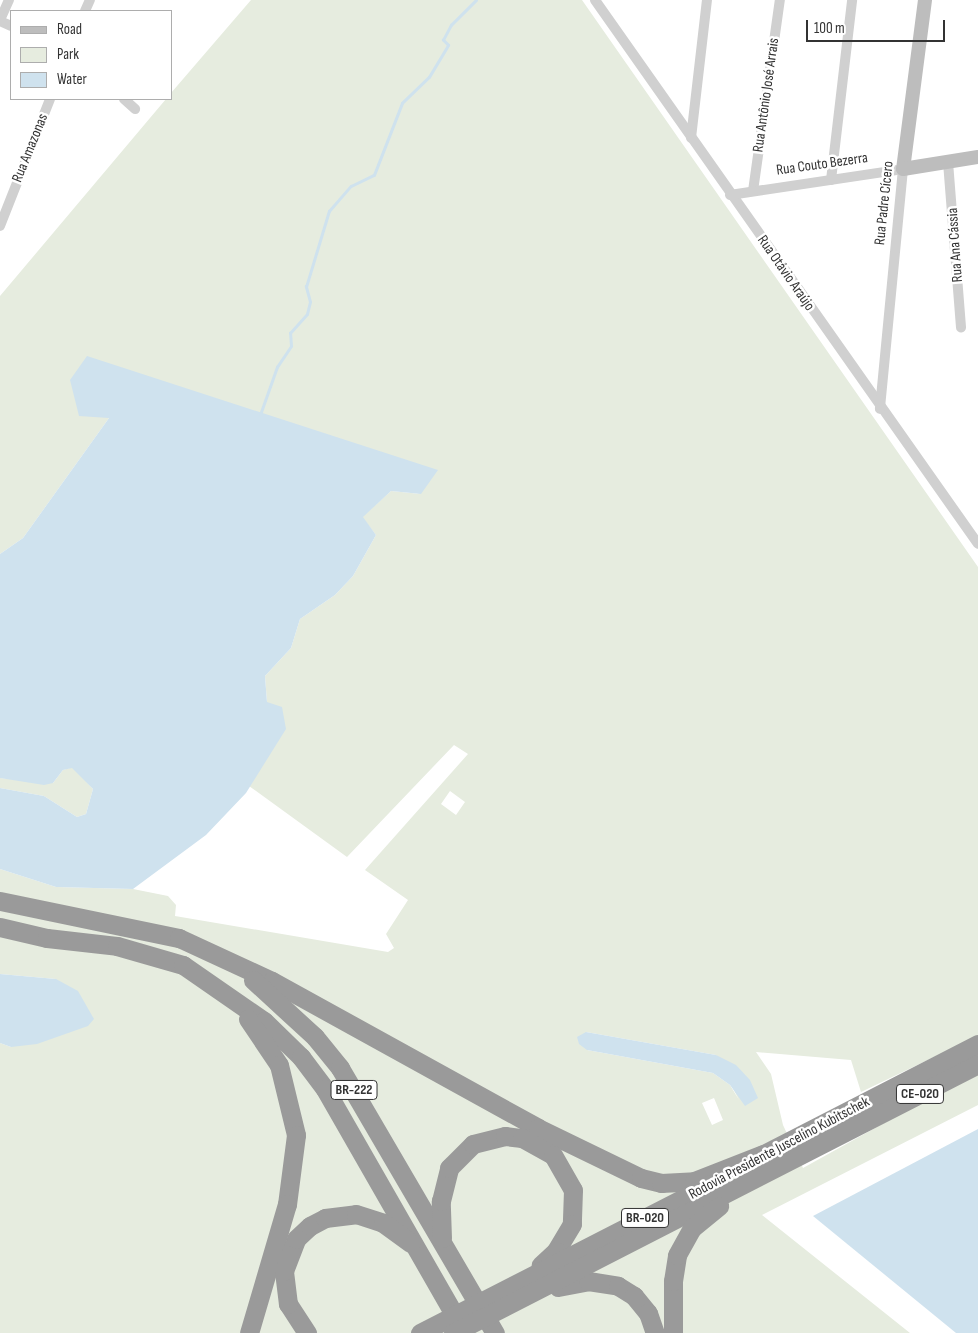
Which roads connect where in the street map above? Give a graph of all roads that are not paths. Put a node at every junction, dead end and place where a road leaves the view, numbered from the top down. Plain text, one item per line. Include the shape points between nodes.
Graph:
1 (9, 0) edge
2 (595, 0) edge
3 (707, 0) edge
4 (780, 0) edge
5 (852, 0) edge
6 (925, 0) edge
7 (0, 20) edge
8 (50, 100) edge
9 (125, 100) edge
10 (134, 109) dead end
11 (691, 138) junction
12 (978, 157) edge
13 (948, 162) junction
14 (903, 169) junction
15 (830, 180) junction
16 (753, 191) junction
17 (730, 195) junction
18 (0, 226) edge
19 (961, 327) dead end
20 (880, 409) junction
21 (977, 540) edge
22 (0, 901) edge
23 (0, 927) edge
24 (153, 954) junction
25 (233, 965) junction
26 (214, 984) junction
27 (978, 1044) edge
28 (978, 1064) edge
29 (764, 1154) junction
30 (756, 1178) junction
31 (442, 1242) junction
32 (416, 1246) junction
33 (521, 1290) junction
34 (423, 1331) edge
35 (249, 1333) edge
36 (307, 1333) edge
37 (453, 1333) edge
38 (465, 1333) edge
39 (495, 1333) edge
40 (655, 1333) edge
41 (674, 1333) edge

1 - 7 street
2 - 11 street, Rua Otávio Araújo
3 - 11 street
4 - 16 street, Rua Antônio José Arrais
5 - 15 street
6 - 14 street, Rua Padre Cícero
8 - 18 street, Rua Amazonas
9 - 10 street
11 - 17 street, Rua Otávio Araújo
12 - 13 street, Rua Couto Bezerra
13 - 14 street, Rua Couto Bezerra
13 - 19 street, Rua Ana Cássia
14 - 15 street, Rua Couto Bezerra
14 - 20 street, Rua Padre Cícero
15 - 16 street, Rua Couto Bezerra
16 - 17 street, Rua Couto Bezerra
17 - 20 street, Rua Otávio Araújo
20 - 21 street, Rua Otávio Araújo
22 - 25 highway, BR-222 via 151,929 179,938
23 - 24 highway, BR-222
24 - 25 highway
24 - 26 highway, BR-222 via 183,965
25 - 29 highway via 272,981 538,1128 641,1178 661,1183 694,1181
25 - 31 highway, BR-222 via 283,1006 340,1068
26 - 32 highway, BR-222 via 264,1021 301,1058 330,1097
26 - 35 highway via 267,1044 279,1065 296,1128 287,1204
27 - 29 highway, Rodovia Presidente Juscelino Kubitschek / CE-020
28 - 30 highway, Rodovia Presidente Juscelino Kubitschek / CE-020
29 - 33 highway, Rodovia Presidente Juscelino Kubitschek / BR-020
30 - 33 highway, Rodovia Presidente Juscelino Kubitschek / BR-020
30 - 41 highway via 702,1219 683,1240 673,1281
31 - 33 highway via 443,1181 461,1153 473,1144 504,1136 535,1142 553,1155 568,1177 574,1208 566,1237
31 - 39 highway, BR-222
32 - 36 highway via 382,1223 364,1216 340,1214 310,1226 296,1239 284,1271 288,1304
32 - 38 highway
33 - 34 highway, Rodovia Presidente Juscelino Kubitschek / BR-020
33 - 37 highway, Rodovia Presidente Juscelino Kubitschek / BR-020
33 - 40 highway via 588,1281 618,1286 634,1296 648,1313

